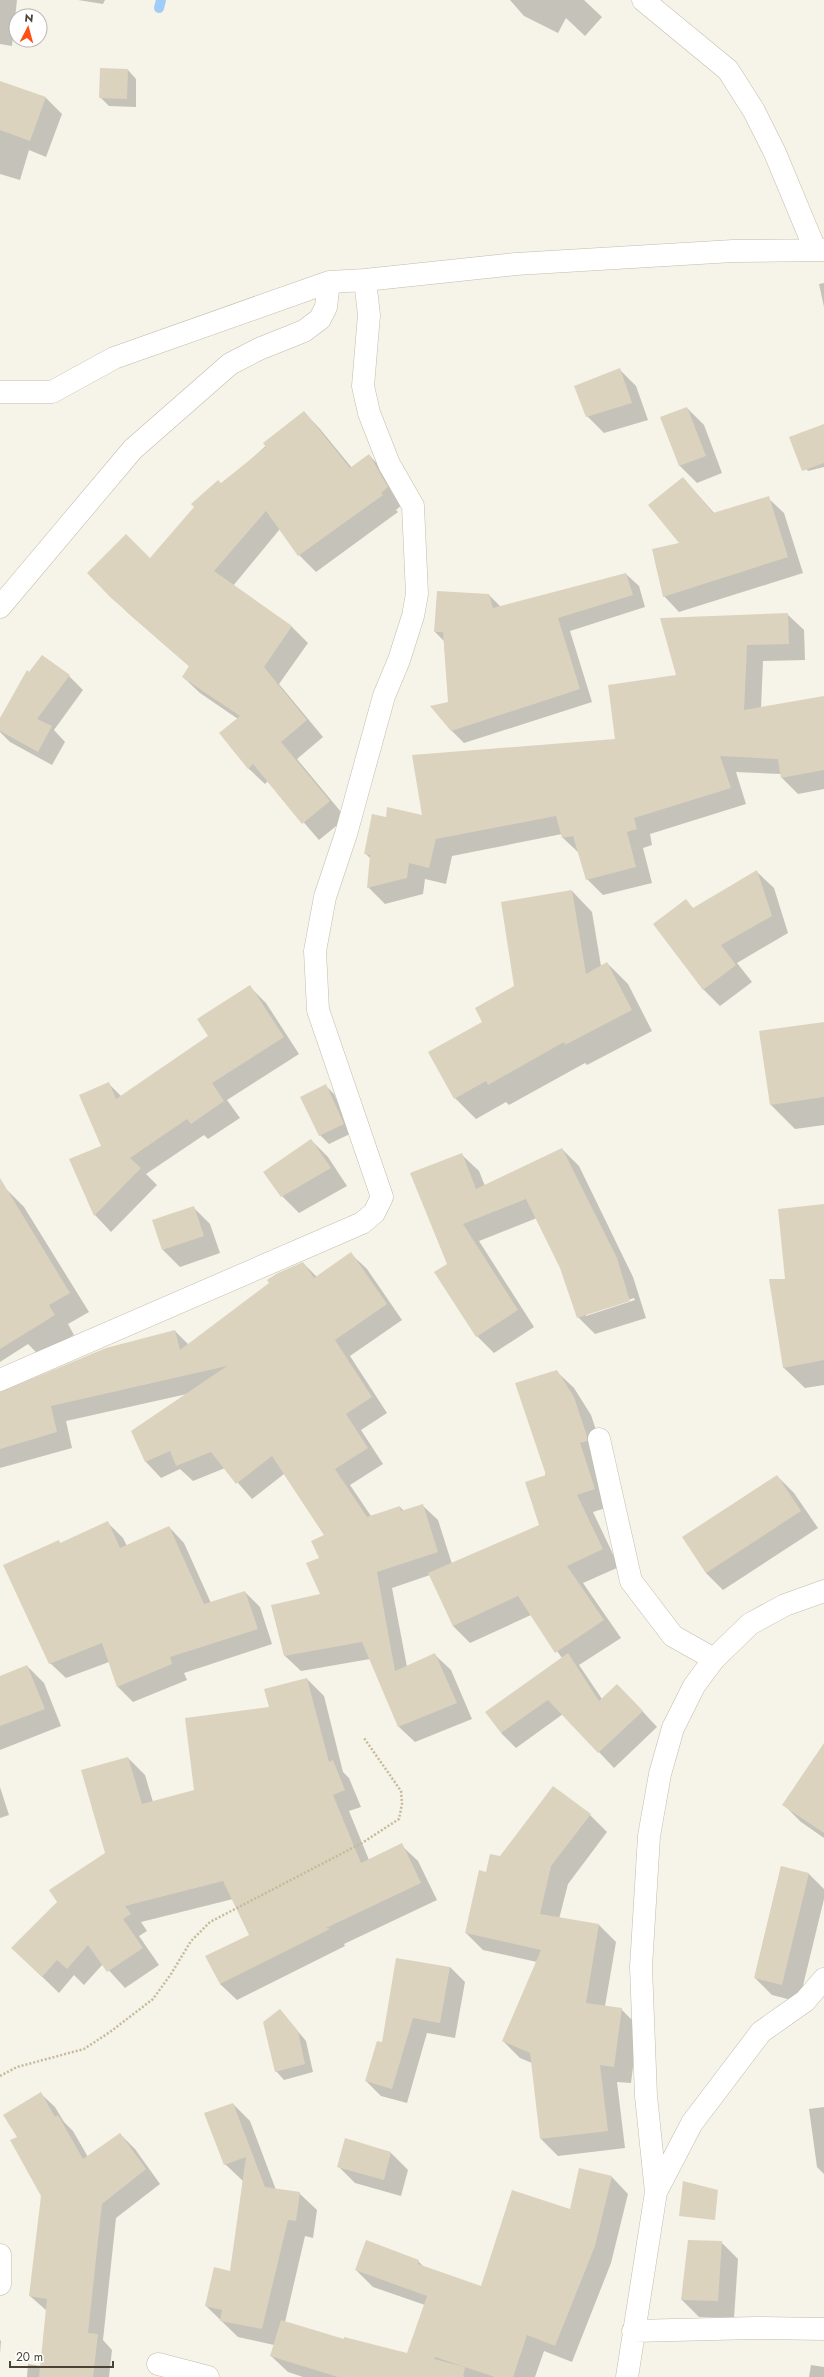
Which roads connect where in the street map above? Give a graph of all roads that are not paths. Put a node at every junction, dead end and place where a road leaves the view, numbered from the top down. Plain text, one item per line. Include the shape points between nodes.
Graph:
1 (643, 0) edge
2 (819, 250) edge
3 (365, 280) junction
4 (329, 282) junction
5 (0, 392) edge
6 (0, 607) edge
7 (0, 1380) edge
8 (599, 1440) dead end
9 (824, 1591) edge
10 (714, 1659) junction
11 (824, 1980) edge
12 (656, 2192) junction
13 (0, 2255) edge
14 (0, 2284) edge
15 (824, 2329) edge
16 (634, 2331) junction
17 (158, 2364) dead end
18 (208, 2377) edge
19 (627, 2377) edge

1 - 2 street via 728,70 754,111
2 - 3 street via 733,251 516,264
3 - 4 street
3 - 7 street via 369,315 362,386 369,413 389,464 413,506 417,594 325,897 314,951 318,1010 382,1197 374,1213 362,1223
4 - 5 street via 114,358 52,392
4 - 6 street via 326,307 320,319 304,331 258,349 230,364 133,449
8 - 10 street via 631,1581 673,1636
9 - 10 street via 785,1604 750,1624
10 - 12 street via 694,1686 673,1728 660,1774 649,1836 641,1967 646,2096
11 - 12 street via 804,2001 761,2032 692,2123
12 - 16 street
13 - 14 street
15 - 16 street
16 - 19 street
17 - 18 street

